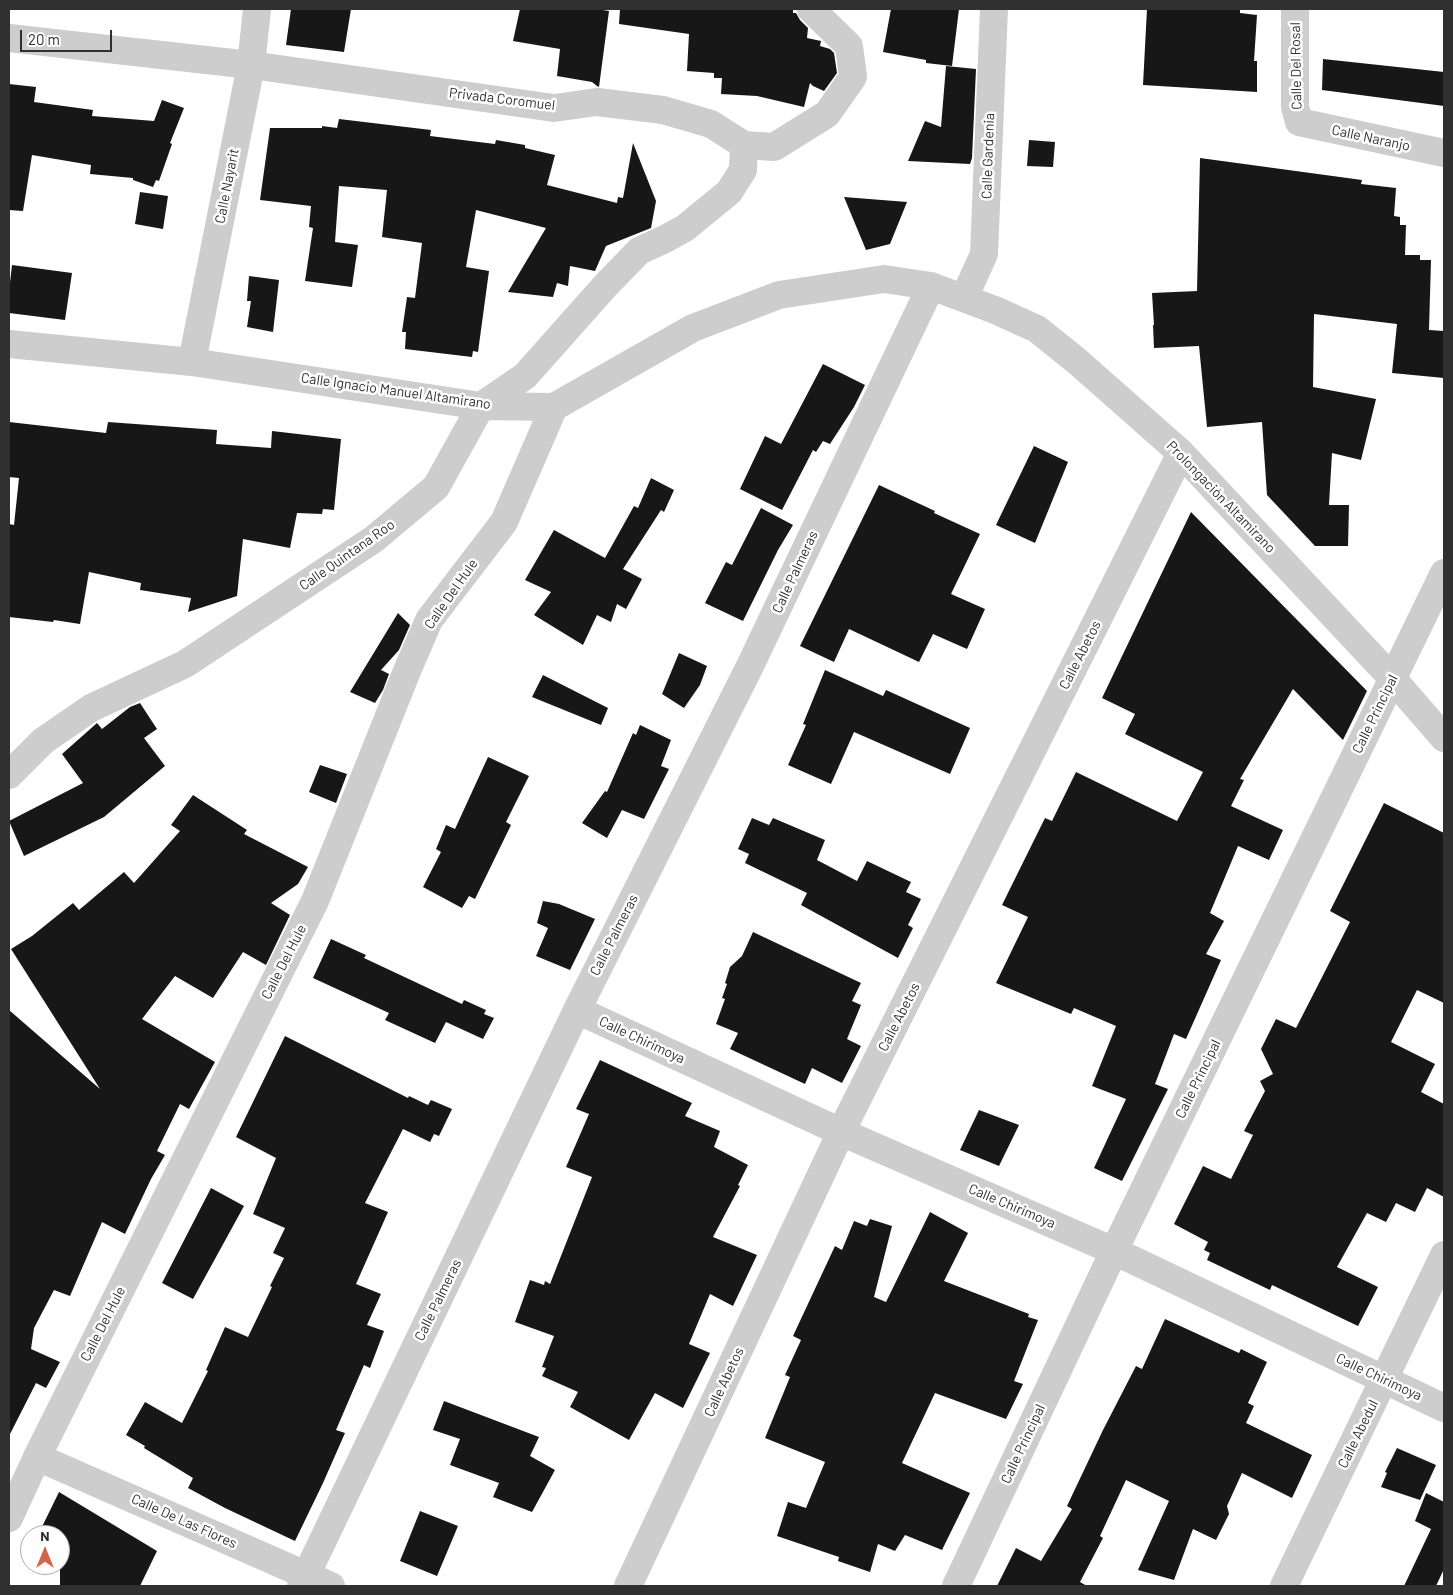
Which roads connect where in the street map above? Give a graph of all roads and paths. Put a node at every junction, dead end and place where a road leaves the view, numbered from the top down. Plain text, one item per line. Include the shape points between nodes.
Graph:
1 (257, 9) edge
2 (811, 9) edge
3 (994, 9) edge
4 (1295, 9) edge
5 (9, 38) edge
6 (251, 64) junction
7 (1299, 122) joint
8 (744, 145) junction
9 (1444, 153) edge
10 (932, 286) junction
11 (964, 298) junction
12 (9, 344) edge
13 (192, 362) junction
14 (481, 406) junction
15 (554, 406) junction
16 (1181, 454) junction
17 (1444, 573) edge
18 (1392, 678) junction
19 (1444, 738) edge
20 (9, 775) edge
21 (576, 1010) junction
22 (841, 1132) junction
23 (1114, 1251) junction
24 (1444, 1255) edge
25 (1384, 1380) junction
26 (1444, 1408) edge
27 (37, 1457) junction
28 (9, 1518) edge
29 (304, 1581) edge
30 (332, 1586) edge
31 (628, 1586) edge
32 (956, 1586) edge
33 (1284, 1586) edge

1 - 6 street, Calle Nayarit
2 - 8 street, Privada Coromuel via 849,46 853,77 827,114 774,147
3 - 11 street, Calle Gardenia via 984,254
4 - 7 street, Calle Del Rosal via 1295,107
5 - 6 street, Privada Coromuel
6 - 8 street, Privada Coromuel via 554,108 597,102 663,110 710,124
6 - 13 street, Calle Nayarit
7 - 9 street, Calle Naranjo
8 - 14 street, Calle Quintana Roo via 743,170 729,192 685,228 639,251 525,376
10 - 11 street, Calle Ignacio Manuel Altamirano
10 - 15 street, Calle Ignacio Manuel Altamirano via 884,279 779,295 693,328
10 - 21 street, Calle Palmeras via 750,666
11 - 16 street, Prolongación Altamirano via 1037,330 1078,362
12 - 13 street, Calle Ignacio Manuel Altamirano
13 - 14 street, Calle Ignacio Manuel Altamirano
14 - 15 street, Calle Ignacio Manuel Altamirano
14 - 20 street, Calle Quintana Roo via 436,487 374,539 185,664 91,708 43,741
15 - 27 street, Calle Del Hule via 504,522 429,620 315,901
16 - 18 street, Prolongación Altamirano
16 - 22 street, Calle Abetos
17 - 18 street, Calle Principal
18 - 19 street, Prolongación Altamirano
18 - 23 street, Calle Principal
21 - 22 street, Calle Chirimoya
21 - 29 street, Calle Palmeras
22 - 23 street, Calle Chirimoya
22 - 31 street, Calle Abetos
23 - 25 street, Calle Chirimoya
23 - 32 street, Calle Principal
24 - 25 street, Calle Abedul
25 - 26 street, Calle Chirimoya
25 - 33 street, Calle Abedul
27 - 28 street, Calle Del Hule
27 - 29 street, Calle De Las Flores
29 - 30 street, Calle De Las Flores

